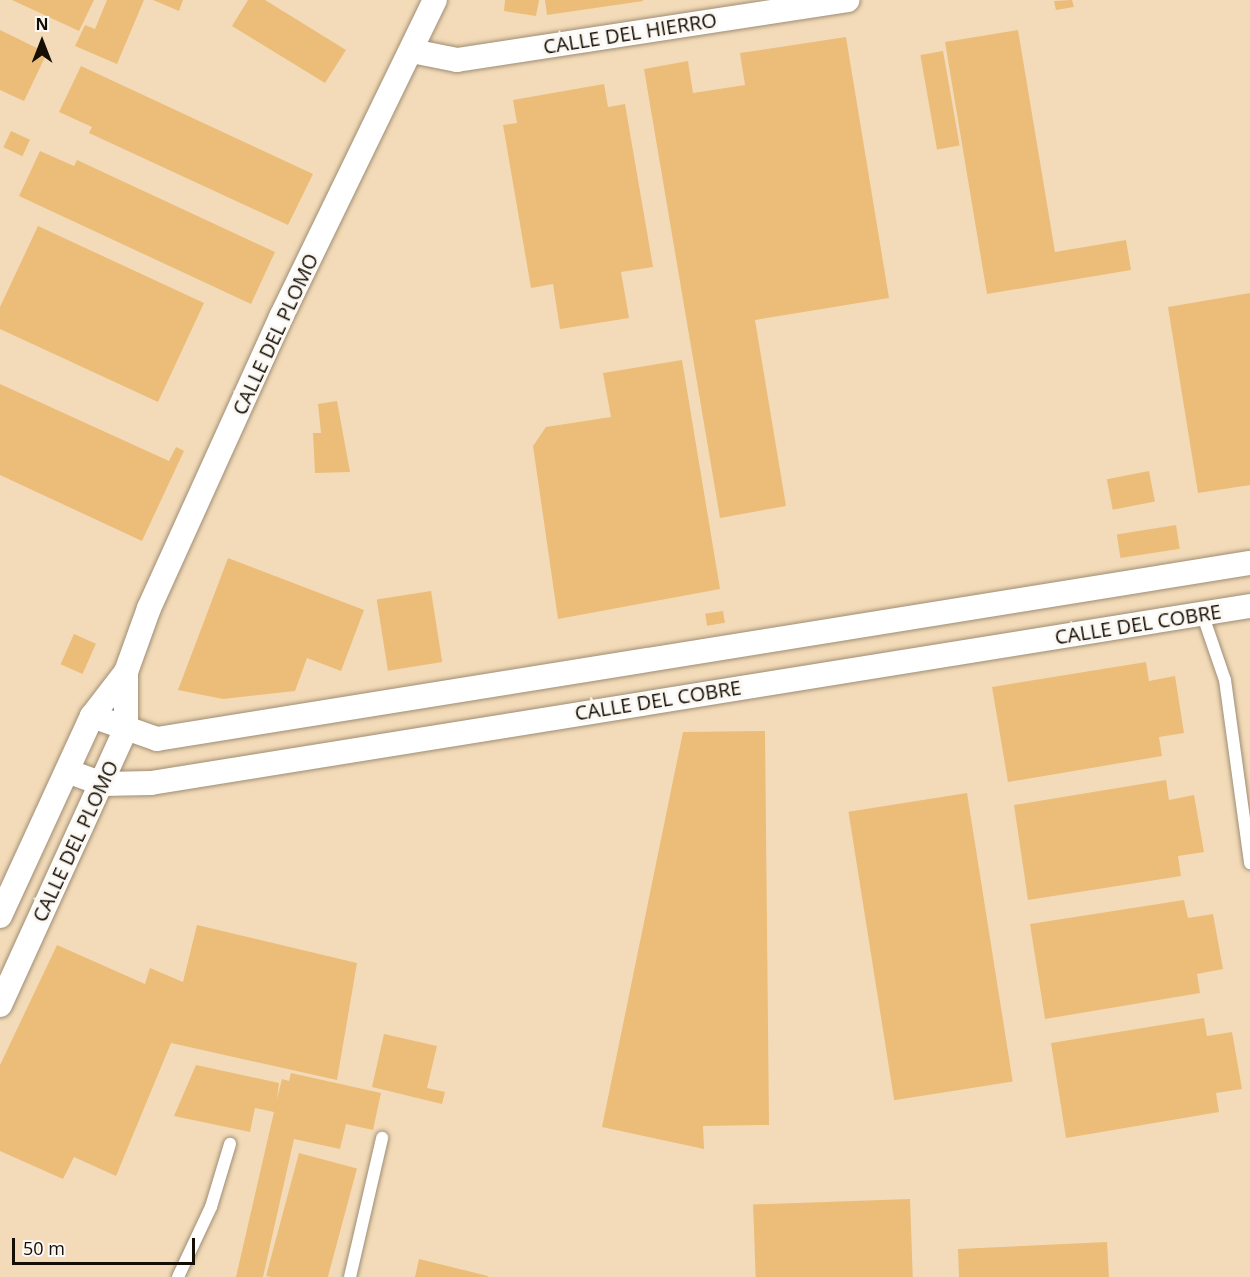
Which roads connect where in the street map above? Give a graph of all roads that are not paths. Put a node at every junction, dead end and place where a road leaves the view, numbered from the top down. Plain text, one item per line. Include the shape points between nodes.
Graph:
1 (435, 0) edge
2 (847, 0) edge
3 (412, 51) junction
4 (1250, 562) edge
5 (1250, 606) edge
6 (1202, 613) junction
7 (126, 672) junction
8 (92, 716) junction
9 (126, 729) junction
10 (68, 771) junction
11 (103, 784) junction
12 (1250, 863) edge
13 (0, 916) edge
14 (0, 1005) edge
15 (382, 1138) dead end
16 (230, 1144) dead end
17 (178, 1277) edge
18 (350, 1277) edge

1 - 3 street, CALLE DEL PLOMO
2 - 3 street, CALLE DEL HIERRO via 457,60
3 - 7 street, CALLE DEL PLOMO via 281,317 149,608
4 - 9 street, CALLE DEL COBRE via 168,737
5 - 6 street, CALLE DEL COBRE
6 - 11 street, CALLE DEL COBRE via 151,783
6 - 12 lane via 1225,680
7 - 8 street, CALLE DEL PLOMO
7 - 9 street, CALLE DEL PLOMO
8 - 9 street, CALLE DEL COBRE
8 - 10 street, CALLE DEL PLOMO
9 - 11 street, CALLE DEL PLOMO
10 - 11 street, CALLE DEL COBRE
10 - 13 street, CALLE DEL PLOMO
11 - 14 street, CALLE DEL PLOMO
15 - 18 lane
16 - 17 lane via 211,1207

